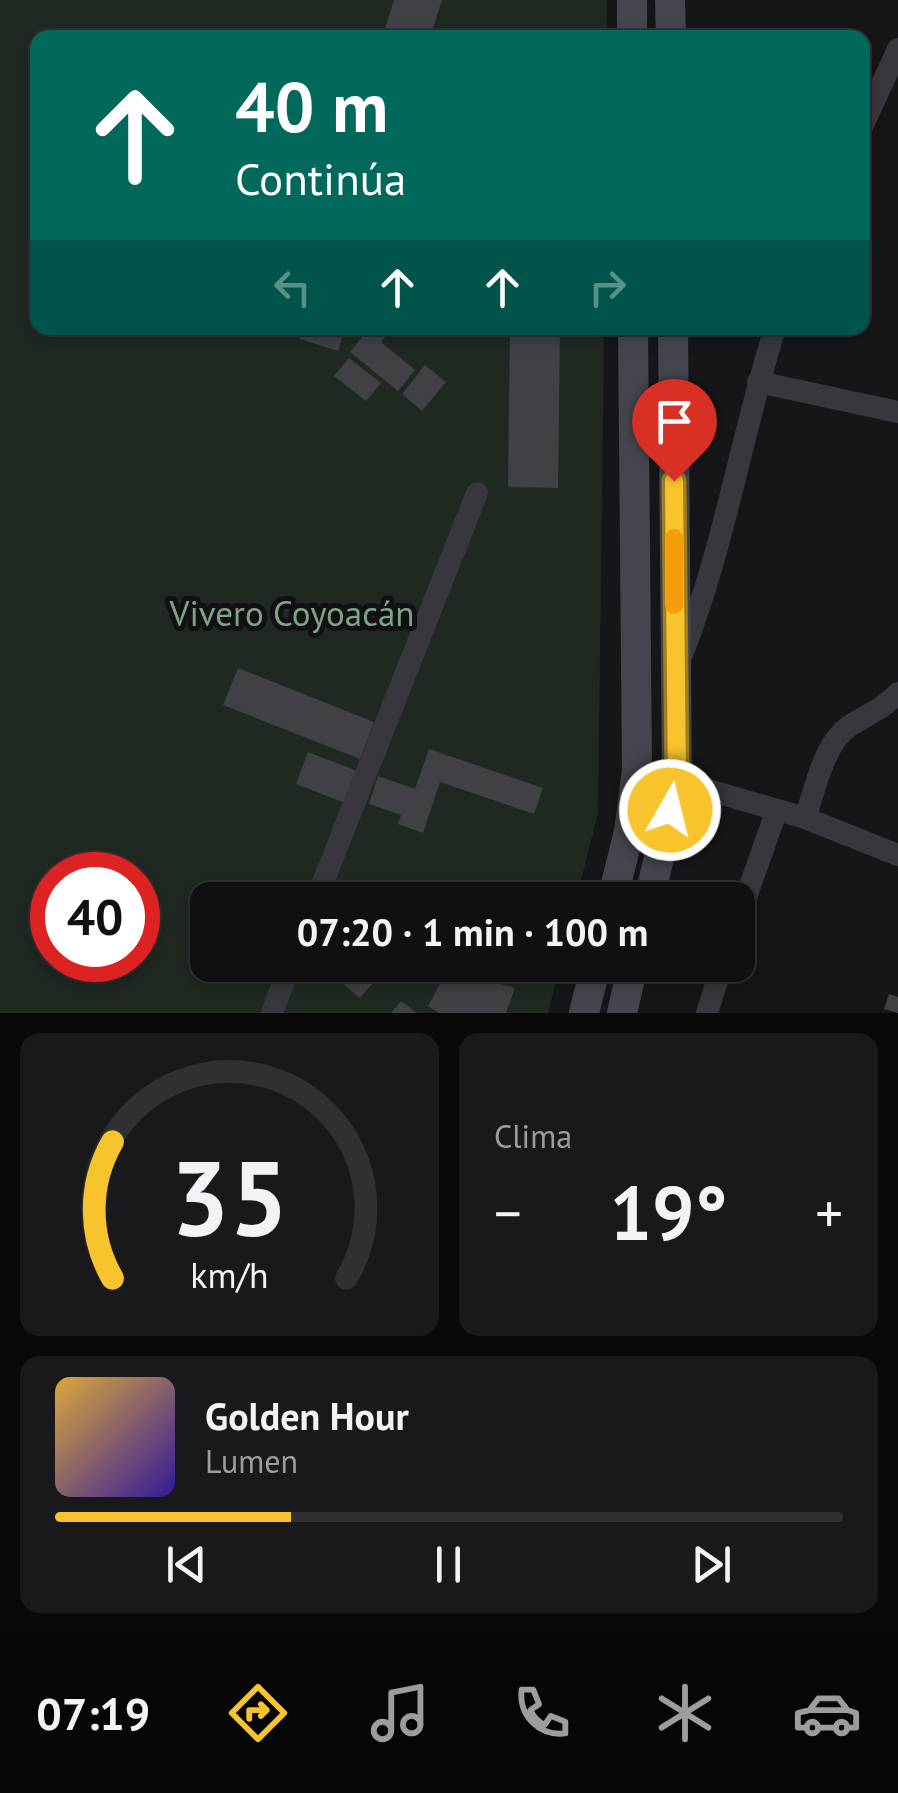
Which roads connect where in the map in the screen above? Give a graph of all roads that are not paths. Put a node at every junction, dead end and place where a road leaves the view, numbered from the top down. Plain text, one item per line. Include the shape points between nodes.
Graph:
1 (632, 0) edge
2 (670, 0) edge
3 (632, 30) edge
4 (671, 30) edge
5 (898, 49) edge
6 (892, 74) edge
7 (870, 113) edge
8 (633, 335) edge
9 (672, 335) edge
10 (774, 335) edge
11 (758, 382) junction
12 (898, 412) edge
13 (477, 493) dead end
14 (675, 672) junction
15 (636, 683) junction
16 (898, 693) edge
17 (677, 781) junction
18 (776, 812) junction
19 (805, 818) junction
20 (898, 856) edge
21 (323, 882) edge
22 (616, 882) edge
23 (653, 882) edge
24 (751, 882) edge
25 (284, 982) edge
26 (592, 982) edge
27 (629, 982) edge
28 (717, 982) edge
29 (272, 1013) edge
30 (584, 1013) edge
31 (622, 1013) edge
32 (707, 1013) edge

1 - 3 street
2 - 4 street
5 - 6 street
6 - 7 street
8 - 15 street
9 - 14 street
10 - 11 street
11 - 12 street
11 - 14 street via 700,610
13 - 21 street
14 - 15 street
14 - 17 street
15 - 22 street via 638,770
16 - 19 street via 832,744
17 - 18 street
17 - 23 street
18 - 19 street
18 - 24 street
19 - 20 street
25 - 29 street
26 - 30 street
27 - 31 street
28 - 32 street

